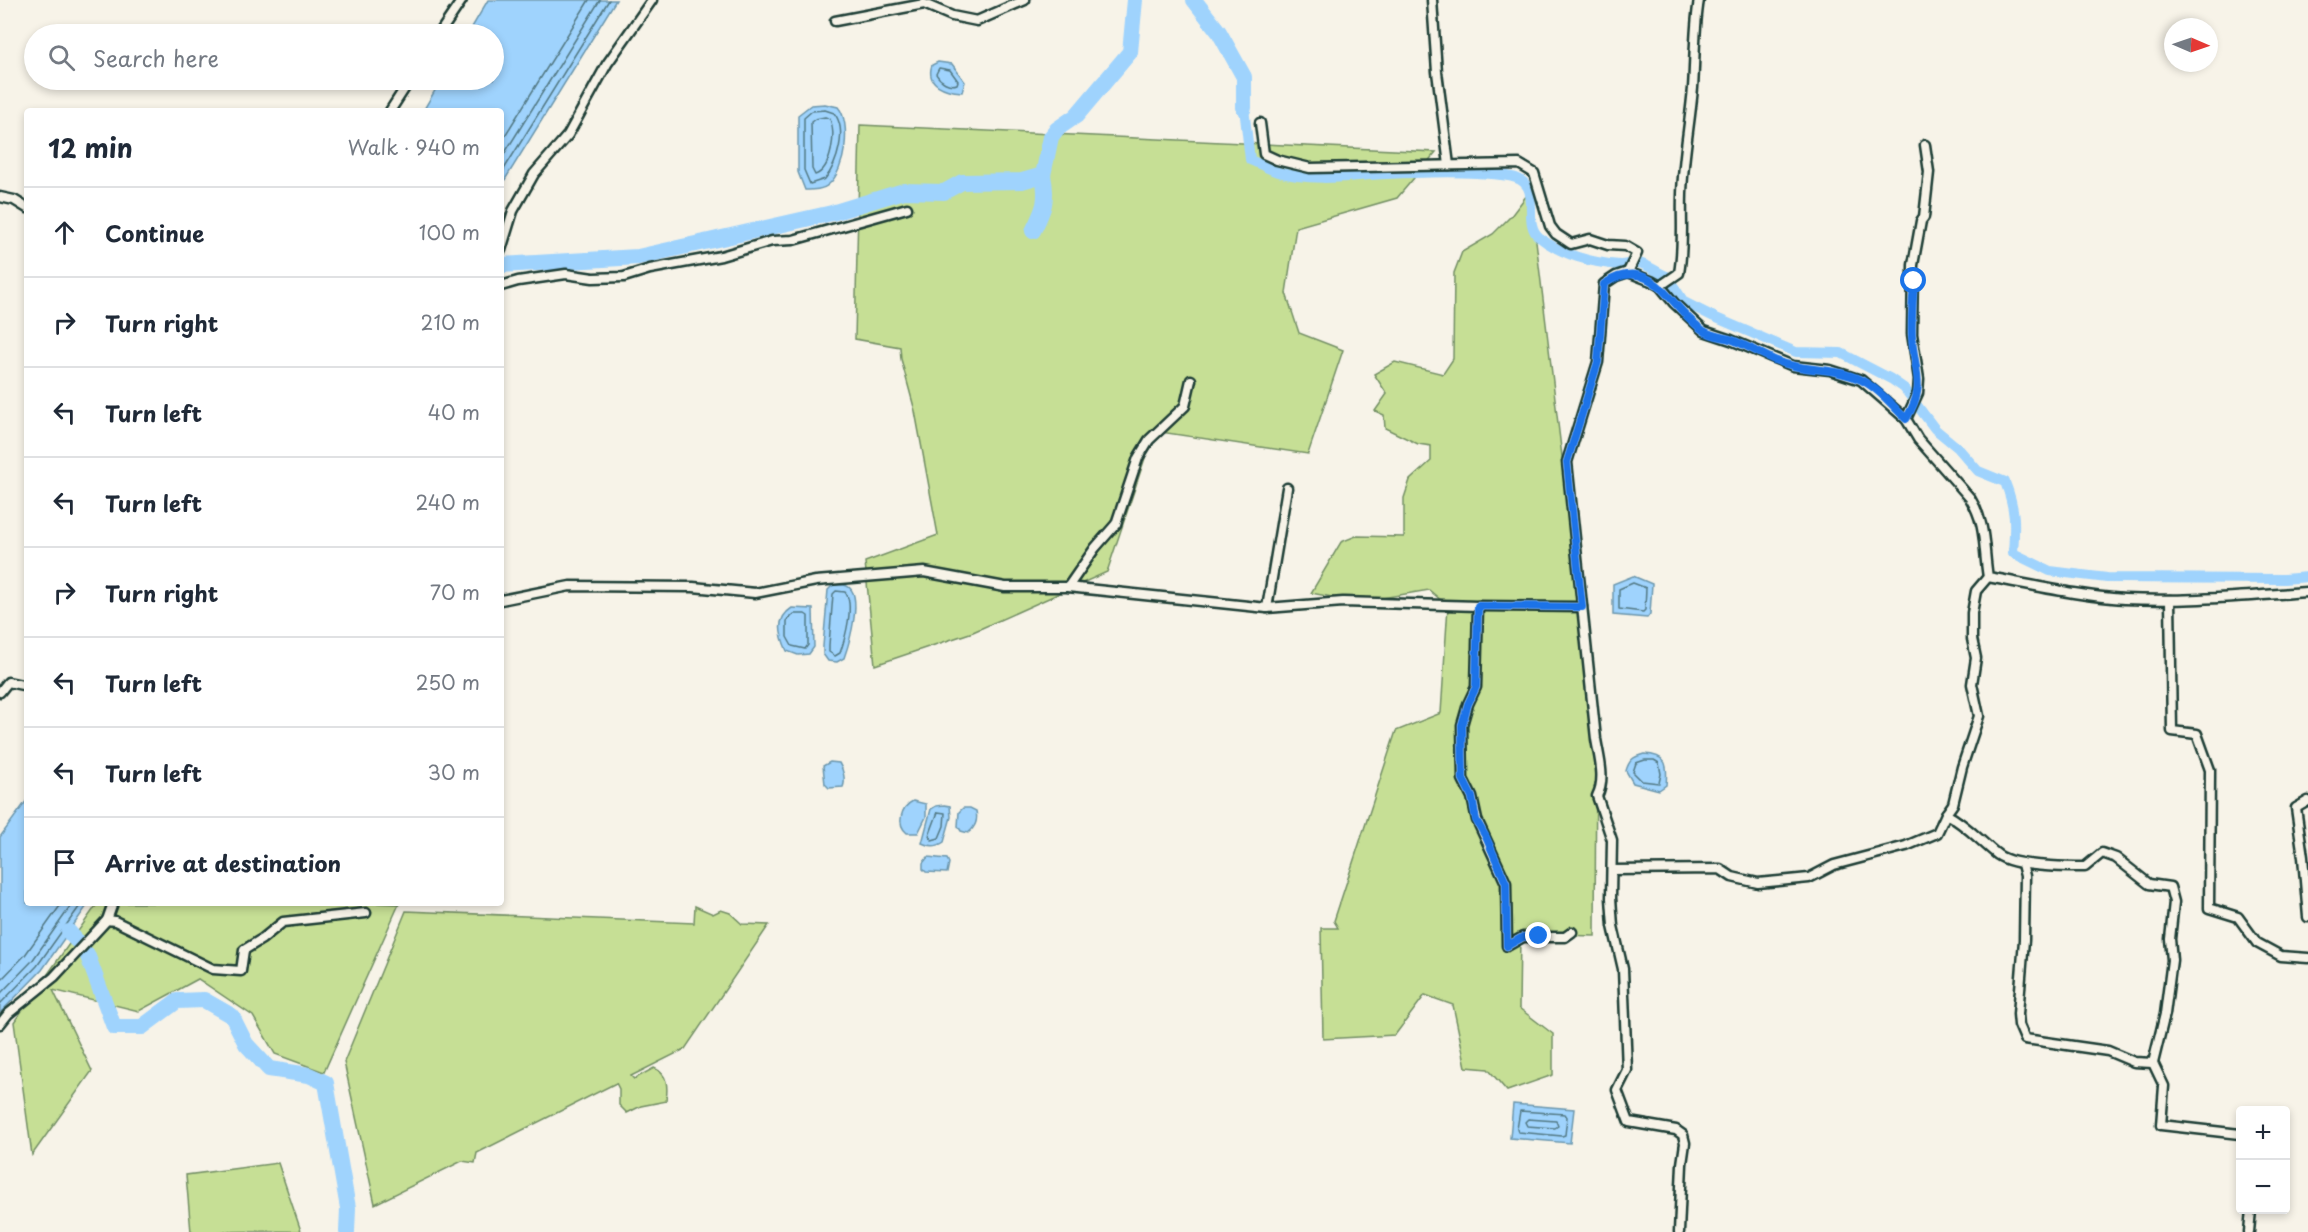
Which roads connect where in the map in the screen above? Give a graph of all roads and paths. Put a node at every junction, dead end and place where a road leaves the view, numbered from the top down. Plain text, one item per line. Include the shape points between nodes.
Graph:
1 (462, 0) edge
2 (652, 0) edge
3 (1025, 0) edge
4 (1432, 0) edge
5 (1699, 0) edge
6 (835, 21) dead end
7 (446, 24) edge
8 (404, 90) edge
9 (392, 108) edge
10 (1260, 123) dead end
11 (1925, 145) dead end
12 (1449, 165) junction
13 (0, 197) edge
14 (24, 206) edge
15 (907, 207) dead end
16 (504, 239) edge
17 (1628, 272) junction
18 (504, 285) edge
19 (1660, 286) junction
20 (1191, 380) dead end
21 (1908, 417) junction
22 (1287, 488) dead end
23 (1988, 577) junction
24 (1068, 587) junction
25 (2308, 592) edge
26 (504, 599) edge
27 (2170, 600) junction
28 (1478, 606) junction
29 (1582, 607) junction
30 (1267, 608) junction
31 (24, 685) edge
32 (0, 692) edge
33 (2308, 801) edge
34 (1947, 814) junction
35 (2022, 864) junction
36 (1612, 870) junction
37 (112, 906) edge
38 (366, 913) dead end
39 (2308, 917) edge
40 (107, 920) junction
41 (1572, 932) dead end
42 (2308, 958) edge
43 (0, 1024) edge
44 (2153, 1063) junction
45 (2236, 1133) edge
46 (2251, 1214) edge
47 (1679, 1232) edge
48 (2249, 1232) edge

1 - 7 street
2 - 16 street via 608,64 568,135 534,174 513,212
3 - 6 street via 977,21 924,4
4 - 12 street
5 - 19 street via 1682,195 1683,248 1679,273
8 - 9 street
10 - 12 street via 1264,154 1310,168
11 - 21 street via 1929,172 1913,265 1912,334 1919,379
12 - 17 street via 1519,164 1534,172 1556,234 1571,244 1590,239 1626,246 1636,253
13 - 14 street
15 - 18 street via 793,240 772,241 624,277 566,274
17 - 19 street
17 - 29 street via 1604,284 1598,362 1567,462
19 - 21 street via 1704,332 1793,366 1830,370 1861,380
20 - 24 street via 1185,405 1149,440 1138,458 1116,524
21 - 23 street via 1918,439 1976,507 1984,532
22 - 30 street
23 - 27 street via 2071,593
23 - 34 street via 1976,591 1972,613 1976,658 1972,684 1979,717
24 - 26 street via 1005,587 924,572 816,581 755,593 693,586 570,586
24 - 30 street
25 - 27 street
27 - 42 street via 2172,730 2197,734 2210,770 2209,908 2238,917 2257,943 2281,956
28 - 29 street
28 - 30 street via 1342,602
28 - 41 street via 1476,687 1462,725 1463,779 1472,797 1476,820 1506,883 1507,946 1523,937 1564,937
29 - 36 street via 1602,778 1598,796 1612,840
31 - 32 street via 8,682
33 - 39 street via 2296,808
34 - 35 street via 1999,856
34 - 36 street via 1937,832 1906,846 1834,865 1809,879 1758,883 1732,877 1720,869
35 - 44 street via 2024,940 2018,1014 2025,1039 2108,1051 2134,1062
35 - 44 street via 2085,867 2102,852 2149,884 2170,888 2174,902 2172,960
36 - 47 street via 1613,927 1623,969 1627,1070 1617,1090 1629,1122 1676,1130 1683,1135
37 - 40 street
38 - 40 street via 283,922 244,950 242,971 213,969
40 - 43 street via 54,978
44 - 45 street via 2164,1086 2161,1125
46 - 48 street

